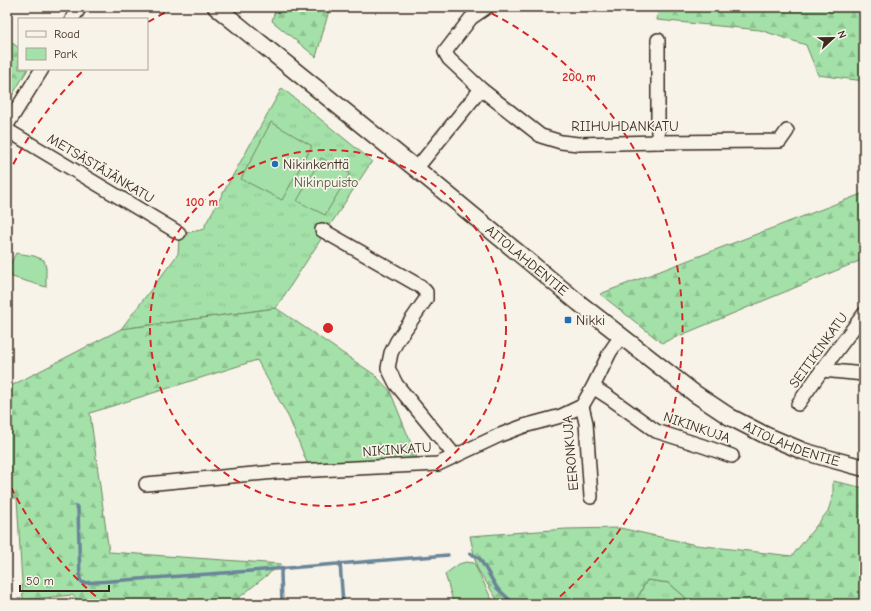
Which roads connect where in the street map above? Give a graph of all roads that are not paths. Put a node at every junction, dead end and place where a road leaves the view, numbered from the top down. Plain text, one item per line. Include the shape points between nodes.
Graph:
1 (80, 7) edge
2 (216, 7) edge
3 (487, 7) edge
4 (73, 18) edge
5 (658, 40) dead end
6 (41, 70) edge
7 (481, 89) junction
8 (7, 125) edge
9 (7, 130) edge
10 (787, 131) dead end
11 (658, 142) junction
12 (416, 169) junction
13 (322, 230) dead end
14 (179, 234) dead end
15 (864, 314) edge
16 (621, 336) junction
17 (822, 370) junction
18 (864, 374) edge
19 (593, 387) junction
20 (798, 404) dead end
21 (582, 406) junction
22 (454, 456) junction
23 (732, 456) dead end
24 (864, 468) edge
25 (146, 484) dead end
26 (591, 497) dead end

1 - 4 street
2 - 12 main road, AITOLAHDENTIE
3 - 7 street, RIIHUHDANKATU via 471,18 445,52 449,59
5 - 11 street
6 - 8 street
7 - 11 street, RIIHUHDANKATU via 541,136 561,142
7 - 12 street
9 - 14 street, METSÄSTÄJÄNKATU
10 - 11 street, RIIHUHDANKATU via 780,141
12 - 16 main road, AITOLAHDENTIE
13 - 22 street via 420,286 426,292 426,298 397,341 388,368 396,384
15 - 17 street, SEITIKINKATU
16 - 19 street
16 - 24 main road, AITOLAHDENTIE via 694,394 730,417 803,451
17 - 18 street
17 - 20 street, SEITIKINKATU
19 - 21 street
19 - 23 street, NIKINKUJA via 656,431
21 - 22 street, NIKINKATU via 561,416 500,435
21 - 26 street, EERONKUJA via 586,423
22 - 25 street, NIKINKATU via 438,464 275,472

